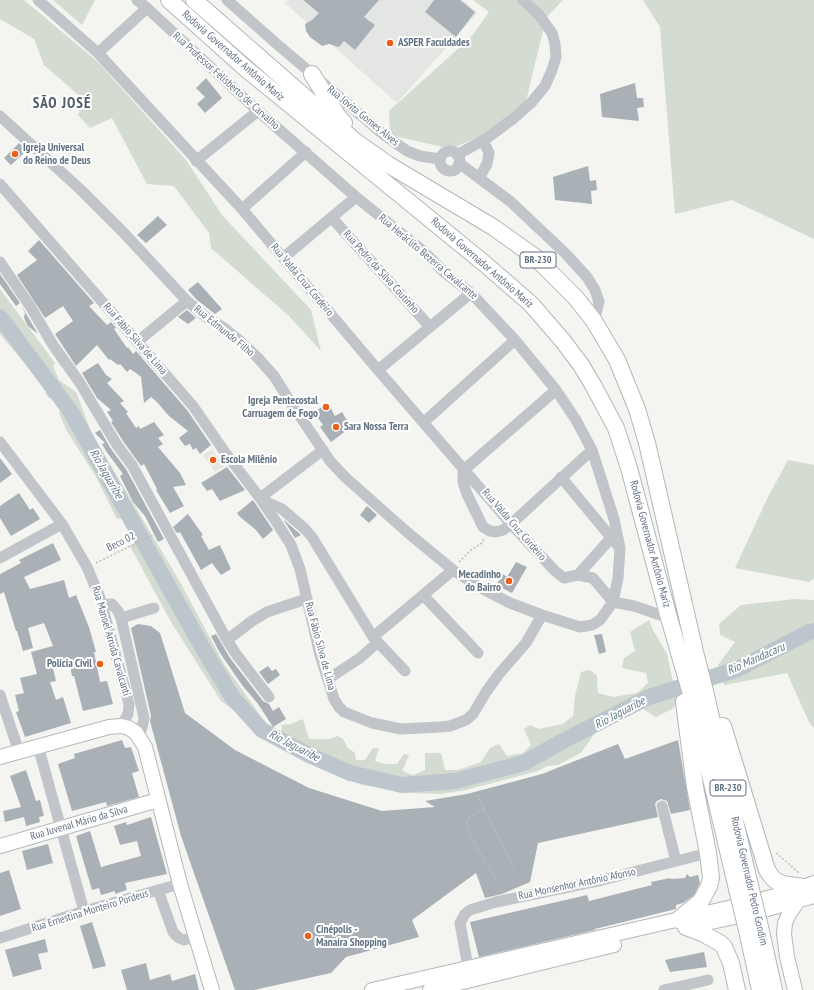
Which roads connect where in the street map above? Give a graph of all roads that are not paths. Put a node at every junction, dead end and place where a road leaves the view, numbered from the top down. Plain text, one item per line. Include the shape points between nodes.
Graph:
1 (38, 0) edge
2 (137, 0) edge
3 (169, 0) edge
4 (194, 0) edge
5 (227, 0) edge
6 (523, 0) edge
7 (147, 8) junction
8 (98, 53) junction
9 (312, 74) junction
10 (258, 111) junction
11 (0, 116) edge
12 (483, 140) junction
13 (306, 152) junction
14 (440, 159) junction
15 (458, 159) junction
16 (196, 161) junction
17 (389, 165) junction
18 (479, 178) junction
19 (0, 184) edge
20 (356, 197) junction
21 (242, 209) junction
22 (332, 218) junction
23 (283, 258) junction
24 (0, 262) edge
25 (471, 293) junction
26 (186, 300) junction
27 (594, 321) junction
28 (430, 327) junction
29 (515, 340) junction
30 (137, 342) junction
31 (378, 370) junction
32 (556, 390) junction
33 (424, 422) junction
34 (0, 442) edge
35 (324, 450) junction
36 (592, 450) junction
37 (465, 469) junction
38 (561, 477) junction
39 (261, 499) junction
40 (62, 524) junction
41 (511, 524) junction
42 (611, 538) junction
43 (620, 548) junction
44 (0, 558) edge
45 (453, 570) junction
46 (578, 575) junction
47 (423, 595) junction
48 (306, 599) junction
49 (613, 602) junction
50 (102, 605) junction
51 (154, 608) dead end
52 (542, 615) junction
53 (121, 618) junction
54 (669, 618) junction
55 (227, 640) junction
56 (375, 640) junction
57 (478, 653) dead end
58 (688, 654) junction
59 (405, 671) dead end
60 (328, 679) junction
61 (697, 689) junction
62 (0, 695) edge
63 (269, 697) dead end
64 (121, 726) junction
65 (138, 736) junction
66 (38, 746) junction
67 (19, 752) junction
68 (0, 757) edge
69 (158, 800) junction
70 (662, 806) dead end
71 (61, 828) junction
72 (0, 846) edge
73 (708, 853) junction
74 (676, 861) junction
75 (180, 884) junction
76 (806, 888) edge
77 (158, 890) junction
78 (84, 911) junction
79 (753, 918) junction
80 (682, 924) junction
81 (196, 937) junction
82 (0, 938) edge
83 (471, 979) edge
84 (708, 980) dead end
85 (212, 990) edge
86 (372, 990) edge
87 (430, 990) edge
88 (664, 990) edge
89 (737, 990) edge
90 (760, 990) edge
91 (774, 990) edge
92 (795, 990) edge

1 - 8 street, Rua Valda Cruz Cordeiro
2 - 7 street, Rua Professor Felisberto de Carvalho
3 - 54 highway, Rodovia Governador Antônio Mariz via 251,73 485,264 531,304 563,341 589,378 616,428
4 - 17 highway, Rodovia Governador Antônio Mariz / BR-230 via 356,141
5 - 9 street, Rua Jovita Gomes Alves
6 - 12 street, Rua Jovita Gomes Alves via 539,15 552,33 556,57 545,86 531,103
7 - 8 street
7 - 10 street, Rua Professor Felisberto de Carvalho
8 - 16 street, Rua Valda Cruz Cordeiro
9 - 14 street, Rua Jovita Gomes Alves via 407,151
9 - 17 highway via 337,115 381,154
10 - 13 street, Rua Professor Felisberto de Carvalho
10 - 16 street
11 - 26 street, Rua Edmundo Filho via 86,195
12 - 15 street, Rua Jovita Gomes Alves
12 - 18 street via 489,153 487,164
13 - 20 street, Rua Professor Felisberto de Carvalho
13 - 21 street
14 - 15 street, Rua Jovita Gomes Alves via 445,153 450,152
14 - 15 street, Rua Jovita Gomes Alves via 442,167 452,171 457,168
15 - 18 street
16 - 21 street, Rua Valda Cruz Cordeiro
17 - 27 highway, Rodovia Governador Antônio Mariz / BR-230 via 493,227 535,256 572,293
18 - 27 street via 511,202 587,277 599,302
19 - 30 street, Rua Fábio Silva de Lima
20 - 22 street
20 - 25 street, Rua Heráclito Bezerra Cavalcante
21 - 23 street, Rua Valda Cruz Cordeiro
22 - 23 street
22 - 28 street, Rua Pedro da Silva Coutinho
23 - 31 street, Rua Valda Cruz Cordeiro
24 - 55 street via 132,465
25 - 28 street
25 - 29 street, Rua Heráclito Bezerra Cavalcante
26 - 30 street
26 - 35 street, Rua Edmundo Filho via 239,340 258,358 274,376
27 - 58 highway, Rodovia Governador Antônio Mariz / BR-230 via 617,360 637,409 647,443 690,628
28 - 31 street
29 - 32 street, Rua Heráclito Bezerra Cavalcante
29 - 33 street
30 - 39 street, Rua Fábio Silva de Lima via 193,406
31 - 33 street, Rua Valda Cruz Cordeiro
32 - 36 street, Rua Heráclito Bezerra Cavalcante
32 - 37 street
33 - 37 street, Rua Valda Cruz Cordeiro
34 - 40 street, Rua Manoel Arruda Cavalcanti
35 - 39 street
35 - 45 street, Rua Edmundo Filho via 330,461 345,477
36 - 38 street
36 - 43 street, Rua Heráclito Bezerra Cavalcante via 614,519
37 - 41 street, Rua Valda Cruz Cordeiro
37 - 41 street via 462,476 465,490 483,527 496,532
38 - 41 street
38 - 42 street
39 - 48 street, Rua Fábio Silva de Lima via 291,545 303,580
39 - 56 street via 282,508 312,537
40 - 44 street
40 - 50 street, Rua Manoel Arruda Cavalcanti via 87,567
41 - 46 street, Rua Valda Cruz Cordeiro via 560,577
42 - 43 street
42 - 46 street
43 - 49 street, Rua Heráclito Bezerra Cavalcante
45 - 47 street
45 - 52 street, Rua Edmundo Filho via 510,603
46 - 49 street via 595,579
47 - 56 street
47 - 57 street
48 - 55 street via 267,612
48 - 60 street, Rua Fábio Silva de Lima
49 - 52 street, Rua Edmundo Filho via 597,623 586,626 576,626
49 - 54 street
50 - 53 street via 112,604
50 - 64 street, Rua Manoel Arruda Cavalcanti via 129,705 128,714
51 - 53 street
52 - 60 street, Rua Fábio Silva de Lima via 526,643 499,674 473,714 459,723 440,727 401,729 372,723 350,715 339,707
53 - 65 street via 144,718
54 - 58 highway, Rodovia Governador Antônio Mariz via 674,637
55 - 63 street
56 - 59 street
56 - 60 street via 360,658
58 - 61 highway
58 - 61 highway, Rodovia Governador Antônio Mariz / BR-230
61 - 73 highway via 695,787
61 - 76 highway via 770,876 782,884
61 - 79 highway, Rodovia Governador Pedro Gondim / BR-230, bridge
62 - 67 street
64 - 65 main road via 129,728
64 - 66 main road
65 - 69 main road via 145,747
66 - 67 main road
66 - 71 street
67 - 68 main road
69 - 71 main road, Rua Juvenal Mário da Silva
69 - 75 main road
70 - 74 street
71 - 72 main road, Rua Juvenal Mário da Silva
71 - 78 street
73 - 74 street, Rua Monsenhor Antônio Afonso
73 - 80 highway via 709,886 701,901
74 - 83 street, Rua Monsenhor Antônio Afonso via 482,906 464,914 460,930
75 - 77 street, Rua Ernestina Monteiro Pordeus
75 - 81 main road
76 - 79 main road via 787,893
76 - 92 main road via 787,919 784,934
77 - 78 street, Rua Ernestina Monteiro Pordeus
77 - 81 street via 173,932 184,940
78 - 82 street, Rua Ernestina Monteiro Pordeus
79 - 80 main road
79 - 90 highway, Rodovia Governador Pedro Gondim / BR-230
79 - 91 highway, Rodovia Governador Pedro Gondim / BR-230
80 - 83 main road
80 - 89 highway via 724,947 731,963
81 - 85 main road
83 - 86 main road
83 - 87 main road
84 - 88 street

